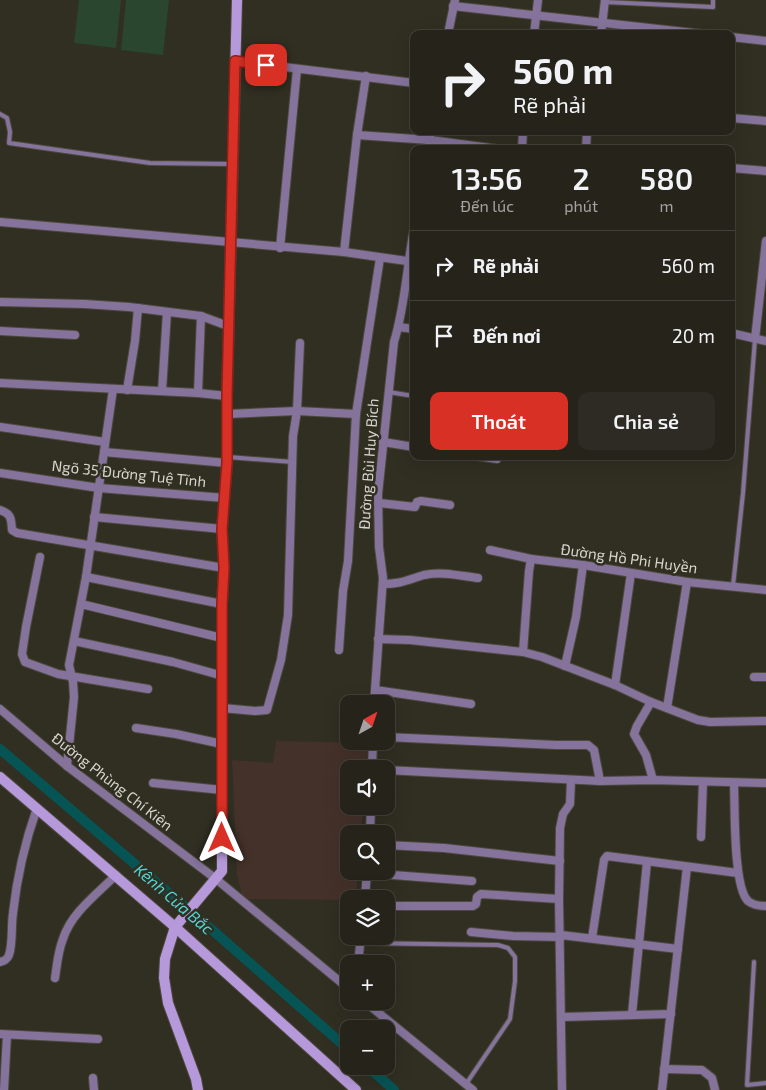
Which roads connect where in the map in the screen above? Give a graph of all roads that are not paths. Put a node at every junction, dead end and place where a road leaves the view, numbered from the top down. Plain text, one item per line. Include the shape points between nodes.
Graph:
1 (237, 0) edge
2 (538, 0) edge
3 (713, 0) edge
4 (605, 1) edge
5 (454, 3) edge
6 (536, 16) junction
7 (602, 23) junction
8 (449, 30) edge
9 (534, 30) edge
10 (601, 30) edge
11 (666, 30) edge
12 (735, 37) edge
13 (766, 41) edge
14 (235, 61) junction
15 (297, 69) junction
16 (366, 76) junction
17 (410, 82) edge
18 (0, 114) edge
19 (735, 118) edge
20 (766, 121) edge
21 (358, 135) junction
22 (429, 144) edge
23 (443, 145) edge
24 (232, 164) junction
25 (735, 168) edge
26 (766, 171) edge
27 (0, 222) edge
28 (766, 241) edge
29 (230, 242) junction
30 (280, 248) junction
31 (344, 252) junction
32 (380, 258) junction
33 (410, 262) edge
34 (410, 267) edge
35 (0, 302) edge
36 (138, 308) junction
37 (167, 312) junction
38 (201, 316) junction
39 (228, 326) junction
40 (398, 327) junction
41 (410, 328) edge
42 (0, 331) edge
43 (735, 334) edge
44 (76, 335) dead end
45 (755, 339) junction
46 (766, 341) edge
47 (300, 343) dead end
48 (0, 383) edge
49 (113, 389) junction
50 (127, 390) junction
51 (162, 391) junction
52 (388, 392) junction
53 (198, 393) junction
54 (410, 395) edge
55 (227, 396) junction
56 (296, 411) junction
57 (227, 414) junction
58 (356, 414) junction
59 (0, 427) edge
60 (105, 442) junction
61 (383, 442) junction
62 (410, 446) edge
63 (104, 452) junction
64 (227, 460) junction
65 (293, 462) junction
66 (0, 472) edge
67 (99, 488) junction
68 (225, 498) junction
69 (379, 503) junction
70 (450, 505) dead end
71 (0, 510) edge
72 (94, 518) junction
73 (222, 529) junction
74 (91, 546) junction
75 (490, 550) dead end
76 (40, 557) dead end
77 (531, 559) junction
78 (583, 565) junction
79 (224, 568) junction
80 (631, 573) junction
81 (86, 577) junction
82 (478, 578) dead end
83 (688, 582) junction
84 (382, 584) junction
85 (734, 586) junction
86 (766, 590) edge
87 (80, 604) junction
88 (222, 604) junction
89 (222, 638) junction
90 (378, 639) junction
91 (74, 641) junction
92 (339, 650) dead end
93 (523, 652) junction
94 (566, 666) junction
95 (222, 676) junction
96 (72, 677) junction
97 (754, 677) dead end
98 (766, 677) edge
99 (615, 685) junction
100 (148, 689) dead end
101 (375, 690) junction
102 (375, 695) edge
103 (651, 702) junction
104 (471, 704) dead end
105 (222, 708) junction
106 (667, 708) junction
107 (0, 709) edge
108 (766, 721) edge
109 (136, 728) dead end
110 (395, 737) edge
111 (222, 744) junction
112 (67, 766) junction
113 (395, 770) edge
114 (0, 777) edge
115 (571, 780) junction
116 (653, 780) junction
117 (600, 781) junction
118 (703, 782) junction
119 (153, 783) dead end
120 (734, 783) junction
121 (766, 783) edge
122 (222, 790) junction
123 (37, 808) junction
124 (701, 837) dead end
125 (395, 845) edge
126 (560, 861) junction
127 (647, 862) junction
128 (687, 867) junction
129 (738, 873) junction
130 (395, 874) edge
131 (116, 875) junction
132 (216, 879) junction
133 (472, 881) dead end
134 (559, 899) junction
135 (395, 906) edge
136 (766, 906) edge
137 (176, 924) junction
138 (472, 932) dead end
139 (561, 936) junction
140 (592, 938) junction
141 (395, 941) edge
142 (638, 945) junction
143 (678, 949) junction
144 (0, 962) edge
145 (754, 962) dead end
146 (55, 978) dead end
147 (340, 982) edge
148 (375, 1010) edge
149 (632, 1014) junction
150 (671, 1014) junction
151 (562, 1017) junction
152 (4, 1035) edge
153 (98, 1039) dead end
154 (664, 1069) junction
155 (93, 1078) dead end
156 (766, 1083) edge
157 (466, 1084) junction
158 (4, 1090) edge
159 (94, 1090) edge
160 (198, 1090) edge
161 (356, 1090) edge
162 (473, 1090) edge
163 (562, 1090) edge
164 (662, 1090) edge
165 (715, 1090) edge

1 - 14 street
2 - 6 street
3 - 4 lane via 713,7
4 - 7 street
5 - 6 street
5 - 8 street
6 - 7 street
6 - 9 street
7 - 10 street
7 - 11 street
12 - 13 street
14 - 15 street
14 - 24 street
15 - 16 street
15 - 30 street
16 - 17 street
16 - 21 street
18 - 24 lane via 7,118 9,143 150,163
19 - 20 street
21 - 22 street
21 - 31 street
22 - 23 street
24 - 29 street
25 - 26 street
27 - 29 street
28 - 45 street
29 - 30 street
29 - 39 street
30 - 31 street
31 - 32 street
32 - 33 street
32 - 58 street
34 - 40 street, Đường Bùi Huy Bích
35 - 36 street
36 - 37 street
36 - 50 street
37 - 38 street
37 - 51 street
38 - 39 street
38 - 53 street
39 - 55 street
40 - 41 street
40 - 52 street, Đường Bùi Huy Bích
42 - 44 street
43 - 45 street
45 - 46 street
45 - 85 lane
47 - 56 street
48 - 49 street
49 - 50 street
49 - 60 street
50 - 51 street
51 - 53 street
52 - 54 lane
52 - 61 street, Đường Bùi Huy Bích
53 - 55 street
55 - 57 street
56 - 57 street
56 - 58 street
56 - 65 street
57 - 64 street
58 - 92 street via 348,561
59 - 60 street
60 - 63 street
61 - 62 street
61 - 69 street, Đường Bùi Huy Bích
63 - 64 street
63 - 67 street
64 - 65 lane
64 - 68 street
65 - 105 street via 288,615 270,705 262,712
66 - 67 street, Ngõ 35 Đường Tuệ Tĩnh
67 - 68 street, Ngõ 35 Đường Tuệ Tĩnh
67 - 72 street
68 - 73 street
69 - 70 street via 415,507 421,501
69 - 84 street, Đường Bùi Huy Bích
71 - 74 street via 12,518 12,530 17,533
72 - 73 street
72 - 74 street
73 - 79 street
74 - 79 street
74 - 81 street
75 - 77 street, Đường Hồ Phi Huyền
76 - 96 street via 22,654 25,662
77 - 78 street, Đường Hồ Phi Huyền
77 - 93 street
78 - 80 street, Đường Hồ Phi Huyền
78 - 94 street
79 - 88 street
80 - 83 street, Đường Hồ Phi Huyền
80 - 99 street
81 - 87 street
81 - 88 street
82 - 84 street via 434,574
83 - 85 street, Đường Hồ Phi Huyền
83 - 106 street
84 - 90 street, Đường Bùi Huy Bích
85 - 86 street, Đường Hồ Phi Huyền
87 - 89 street
87 - 91 street
88 - 89 street
89 - 95 street
90 - 93 street
90 - 101 street, Đường Bùi Huy Bích
91 - 95 street
91 - 96 street via 69,665
93 - 94 street
94 - 99 street
95 - 105 street
96 - 100 street
96 - 112 street via 74,697
97 - 98 street
99 - 103 street
101 - 102 street, Đường Bùi Huy Bích
101 - 104 street
103 - 106 street
103 - 116 street via 634,734 646,755
105 - 111 street
106 - 108 street via 703,721
107 - 112 street, Đường Phùng Chí Kiên
109 - 111 street
110 - 117 street via 588,745 594,750
111 - 122 street
112 - 132 street, Đường Phùng Chí Kiên
113 - 115 street
114 - 123 street
115 - 117 street
115 - 126 street via 570,804 561,819
116 - 117 street
116 - 118 street
118 - 120 street
118 - 124 street
119 - 122 street
120 - 121 street
120 - 129 street
122 - 132 street via 222,871
123 - 131 street
123 - 144 street via 20,873 9,955
125 - 126 street
126 - 134 street
127 - 128 street
127 - 140 street via 611,856 605,858
127 - 142 street
128 - 129 street
128 - 143 street
129 - 136 street via 747,900 754,905
130 - 133 street
131 - 137 street
131 - 146 street via 81,910 65,933
132 - 137 street
132 - 147 street, Đường Phùng Chí Kiên
134 - 135 street via 481,894 473,906
134 - 139 street
137 - 160 street via 165,959 164,978 168,1003
137 - 161 street
138 - 139 street
139 - 140 street
139 - 151 street
140 - 142 street
141 - 157 lane via 498,945 512,951 515,957 510,1019
142 - 143 street
142 - 149 street
143 - 150 street
145 - 156 lane via 747,1085
148 - 157 street
149 - 150 street
149 - 151 street
150 - 154 street
151 - 163 street
152 - 153 street
152 - 158 street
154 - 164 street
154 - 165 street via 702,1070 712,1078
155 - 159 street
157 - 162 street

